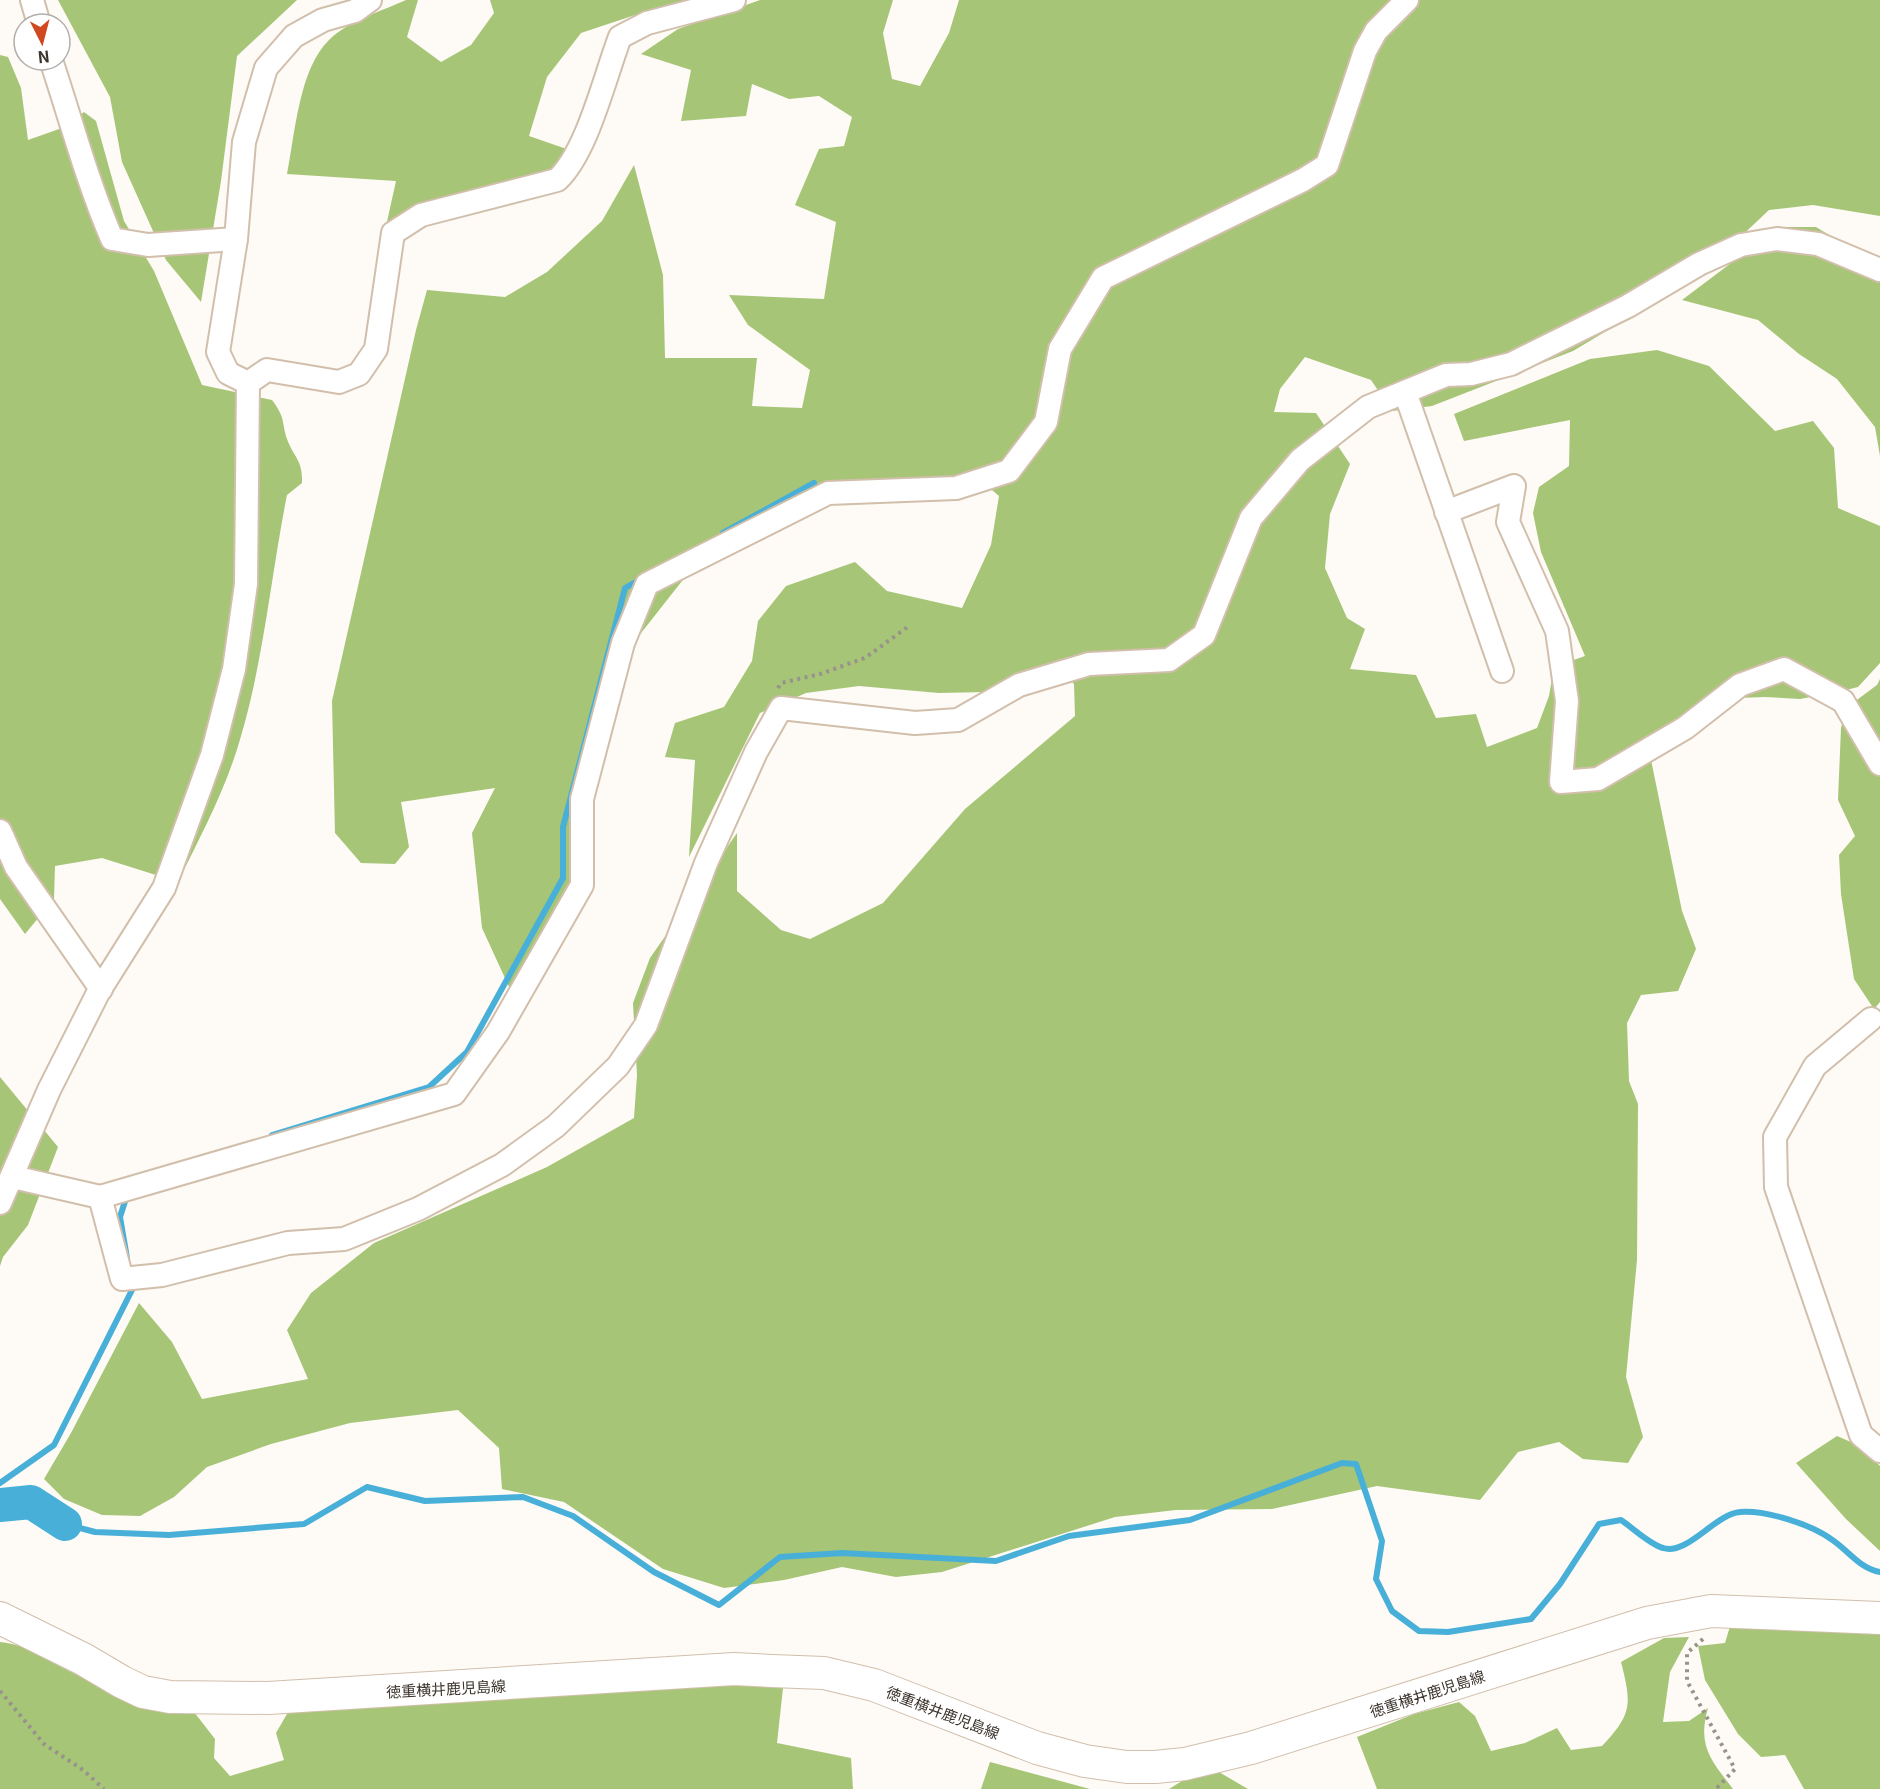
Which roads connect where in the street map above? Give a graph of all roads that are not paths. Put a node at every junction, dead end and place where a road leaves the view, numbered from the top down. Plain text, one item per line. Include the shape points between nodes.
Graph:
1 (370, 0) edge
2 (734, 0) edge
3 (1407, 0) edge
4 (55, 72) edge
5 (236, 239) junction
6 (1880, 270) edge
7 (248, 383) junction
8 (1405, 392) junction
9 (1446, 512) junction
10 (1502, 671) dead end
11 (1880, 764) edge
12 (0, 831) edge
13 (101, 989) junction
14 (1871, 1019) dead end
15 (13, 1177) junction
16 (100, 1197) junction
17 (0, 1203) edge
18 (1880, 1451) edge
19 (0, 1618) edge
20 (1880, 1618) edge

1 - 5 street via 355,11 323,20 294,36 266,68 244,142
2 - 7 street via 647,23 620,37 570,169 557,180 421,215 393,233 376,349 359,374 339,382 267,370
3 - 16 street via 1376,31 1365,51 1327,165 1103,278 1060,349 1046,422 1009,471 956,488 828,493 647,584 622,643 582,799 582,885 498,1032 454,1094
4 - 5 street via 93,195 112,239 148,245
5 - 7 street via 218,352 228,373
6 - 8 street via 1818,244 1777,239 1741,245 1511,364 1471,374 1446,375
7 - 13 street via 246,584 234,669 212,755 164,888
8 - 9 street
8 - 16 street via 1368,407 1300,460 1251,519 1204,635 1169,660 1089,664 1019,686 958,720 915,723 782,708 756,752 706,863 646,1025 618,1066 556,1126 502,1165 418,1209 344,1239 288,1243 162,1275 123,1279
9 - 10 street
9 - 11 street via 1514,486 1508,522 1557,631 1567,701 1561,782 1598,778 1685,728 1740,685 1784,669 1843,701
12 - 13 street via 16,867
13 - 15 street via 49,1090
14 - 18 street via 1815,1066 1775,1137 1775,1147 1776,1187 1815,1303 1861,1435
15 - 16 street
15 - 17 street
19 - 20 main road, 徳重横井鹿児島線 via 132,1687 170,1697 268,1698 734,1669 816,1673 873,1685 1037,1748 1085,1761 1155,1767 1251,1748 1647,1623 1711,1611

